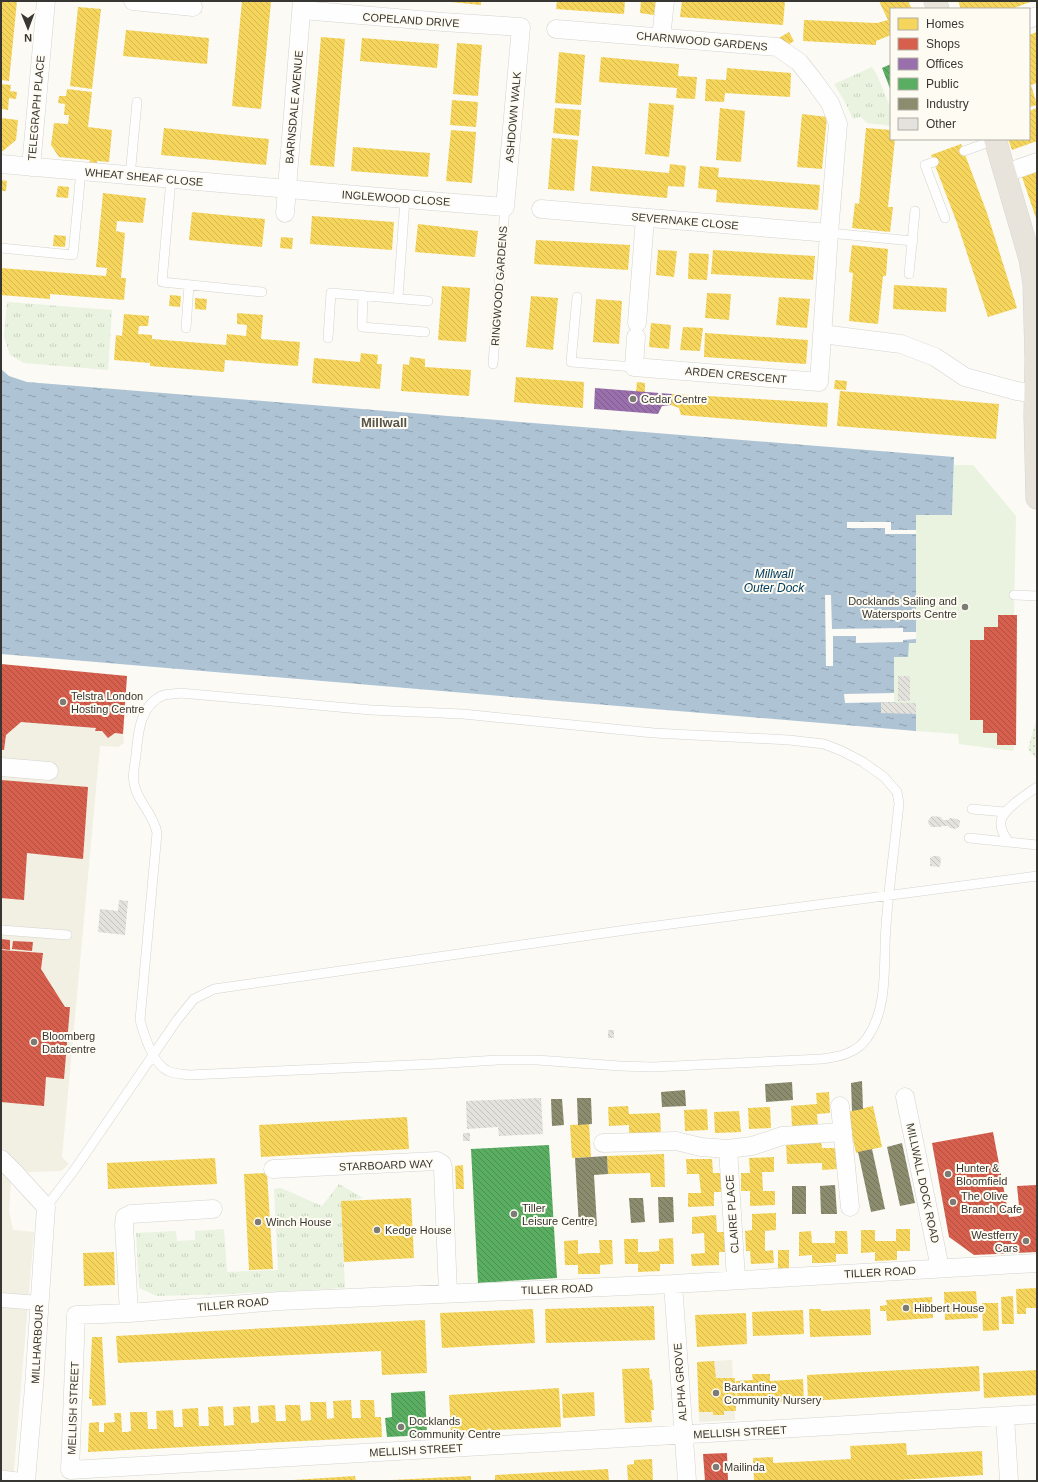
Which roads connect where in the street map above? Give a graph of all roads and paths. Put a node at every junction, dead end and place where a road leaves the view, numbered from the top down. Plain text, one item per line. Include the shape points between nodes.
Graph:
1 (46, 1) edge
2 (133, 1) edge
3 (665, 1) edge
4 (302, 6) edge
5 (193, 7) dead end
6 (367, 9) edge
7 (521, 26) joint
8 (556, 29) dead end
9 (661, 38) junction
10 (137, 102) dead end
11 (995, 140) edge
12 (964, 151) dead end
13 (934, 162) dead end
14 (1037, 162) edge
15 (1, 164) edge
16 (31, 167) junction
17 (81, 171) junction
18 (1006, 173) junction
19 (130, 176) junction
20 (171, 179) junction
21 (287, 189) junction
22 (405, 199) junction
23 (505, 207) junction
24 (541, 209) dead end
25 (915, 211) dead end
26 (284, 213) dead end
27 (645, 218) junction
28 (945, 218) dead end
29 (829, 233) junction
30 (913, 241) junction
31 (1, 248) edge
32 (909, 274) dead end
33 (189, 285) junction
34 (262, 292) dead end
35 (363, 295) junction
36 (577, 297) dead end
37 (398, 298) junction
38 (428, 300) dead end
39 (186, 328) dead end
40 (425, 332) dead end
41 (822, 334) junction
42 (328, 338) dead end
43 (1037, 359) edge
44 (493, 364) dead end
45 (634, 367) junction
46 (1036, 394) junction
47 (1037, 498) edge
48 (1014, 595) dead end
49 (1037, 596) edge
50 (1, 767) edge
51 (48, 771) dead end
52 (1037, 786) edge
53 (972, 809) dead end
54 (1005, 812) junction
55 (970, 838) dead end
56 (1008, 841) junction
57 (1037, 845) edge
58 (1037, 876) edge
59 (890, 895) junction
60 (1, 930) edge
61 (67, 935) dead end
62 (153, 1054) junction
63 (905, 1097) dead end
64 (840, 1106) dead end
65 (844, 1132) junction
66 (603, 1143) dead end
67 (728, 1149) junction
68 (1, 1159) edge
69 (273, 1170) dead end
70 (46, 1207) junction
71 (850, 1207) dead end
72 (213, 1209) dead end
73 (1037, 1263) edge
74 (940, 1268) junction
75 (736, 1279) junction
76 (673, 1284) junction
77 (448, 1293) junction
78 (1, 1300) edge
79 (39, 1303) junction
80 (129, 1313) junction
81 (76, 1315) joint
82 (1037, 1414) edge
83 (1004, 1416) junction
84 (684, 1435) junction
85 (1, 1476) edge
86 (26, 1480) edge
87 (687, 1481) edge
88 (1009, 1481) edge

1 - 16 street, TELEGRAPH PLACE
2 - 5 street
3 - 9 street
4 - 6 street, COPELAND DRIVE
4 - 21 street, BARNSDALE AVENUE
6 - 7 street, COPELAND DRIVE
7 - 23 street, ASHDOWN WALK
8 - 9 street, CHARNWOOD GARDENS
9 - 29 street, CHARNWOOD GARDENS via 777,47 799,62 830,103 838,124
10 - 19 lane
11 - 12 lane
11 - 18 main road
13 - 28 lane via 925,165
14 - 18 street
15 - 16 street, WHEAT SHEAF CLOSE
16 - 17 street, WHEAT SHEAF CLOSE
17 - 19 street, WHEAT SHEAF CLOSE
17 - 31 lane via 73,255
18 - 43 main road via 1034,282
19 - 20 street, WHEAT SHEAF CLOSE
20 - 21 street, WHEAT SHEAF CLOSE
20 - 33 lane via 162,282
21 - 22 street, INGLEWOOD CLOSE
21 - 26 street, BARNSDALE AVENUE
22 - 23 street, INGLEWOOD CLOSE
22 - 37 lane
23 - 44 lane, RINGWOOD GARDENS
24 - 27 street, SEVERNAKE CLOSE
25 - 30 lane
27 - 29 street, SEVERNAKE CLOSE
27 - 45 street
29 - 30 lane
29 - 41 street, CHARNWOOD GARDENS
30 - 32 lane
33 - 34 lane
33 - 39 lane
35 - 37 lane
35 - 40 lane via 362,327
35 - 42 lane via 331,293
36 - 45 lane via 571,362
37 - 38 lane
41 - 45 street, ARDEN CRESCENT via 819,382
41 - 46 street via 901,344 935,357 965,376
43 - 46 main road
46 - 47 main road
48 - 49 lane
50 - 51 street
52 - 54 lane
53 - 54 lane
54 - 56 lane via 1001,821 1002,832
55 - 56 lane
56 - 57 lane
58 - 59 lane
59 - 62 lane via 214,989 194,999
59 - 62 lane via 882,1005 876,1024 866,1040 854,1050 840,1056 653,1067 498,1060 189,1075 167,1070 159,1065
59 - 62 lane via 899,803 897,792 884,777 863,762 824,744 654,733 463,714 371,710 180,693 165,695 154,701 144,712 138,734 134,782 138,797 151,814 157,833 140,1020
60 - 61 lane
62 - 70 lane via 75,1170
63 - 74 street, MILLWALL DOCK ROAD
64 - 65 street
65 - 67 street via 782,1136 752,1146
65 - 71 street
66 - 67 street via 676,1141
67 - 75 street, CLAIRE PLACE
68 - 70 street
69 - 77 street, STARBOARD WAY via 437,1162 442,1164
70 - 79 street, MILLHARBOUR
72 - 80 street via 131,1214 125,1217
73 - 74 street, TILLER ROAD
74 - 75 street, TILLER ROAD
75 - 76 street, TILLER ROAD
76 - 77 street, TILLER ROAD
76 - 84 street, ALPHA GROVE
77 - 80 street, TILLER ROAD via 280,1301
78 - 79 street
79 - 86 street, MILLHARBOUR
80 - 81 street, TILLER ROAD
81 - 84 street, MELLISH STREET via 70,1470
82 - 83 street, MELLISH STREET
83 - 84 street, MELLISH STREET
83 - 88 street
84 - 87 street, ALPHA GROVE
85 - 86 lane

